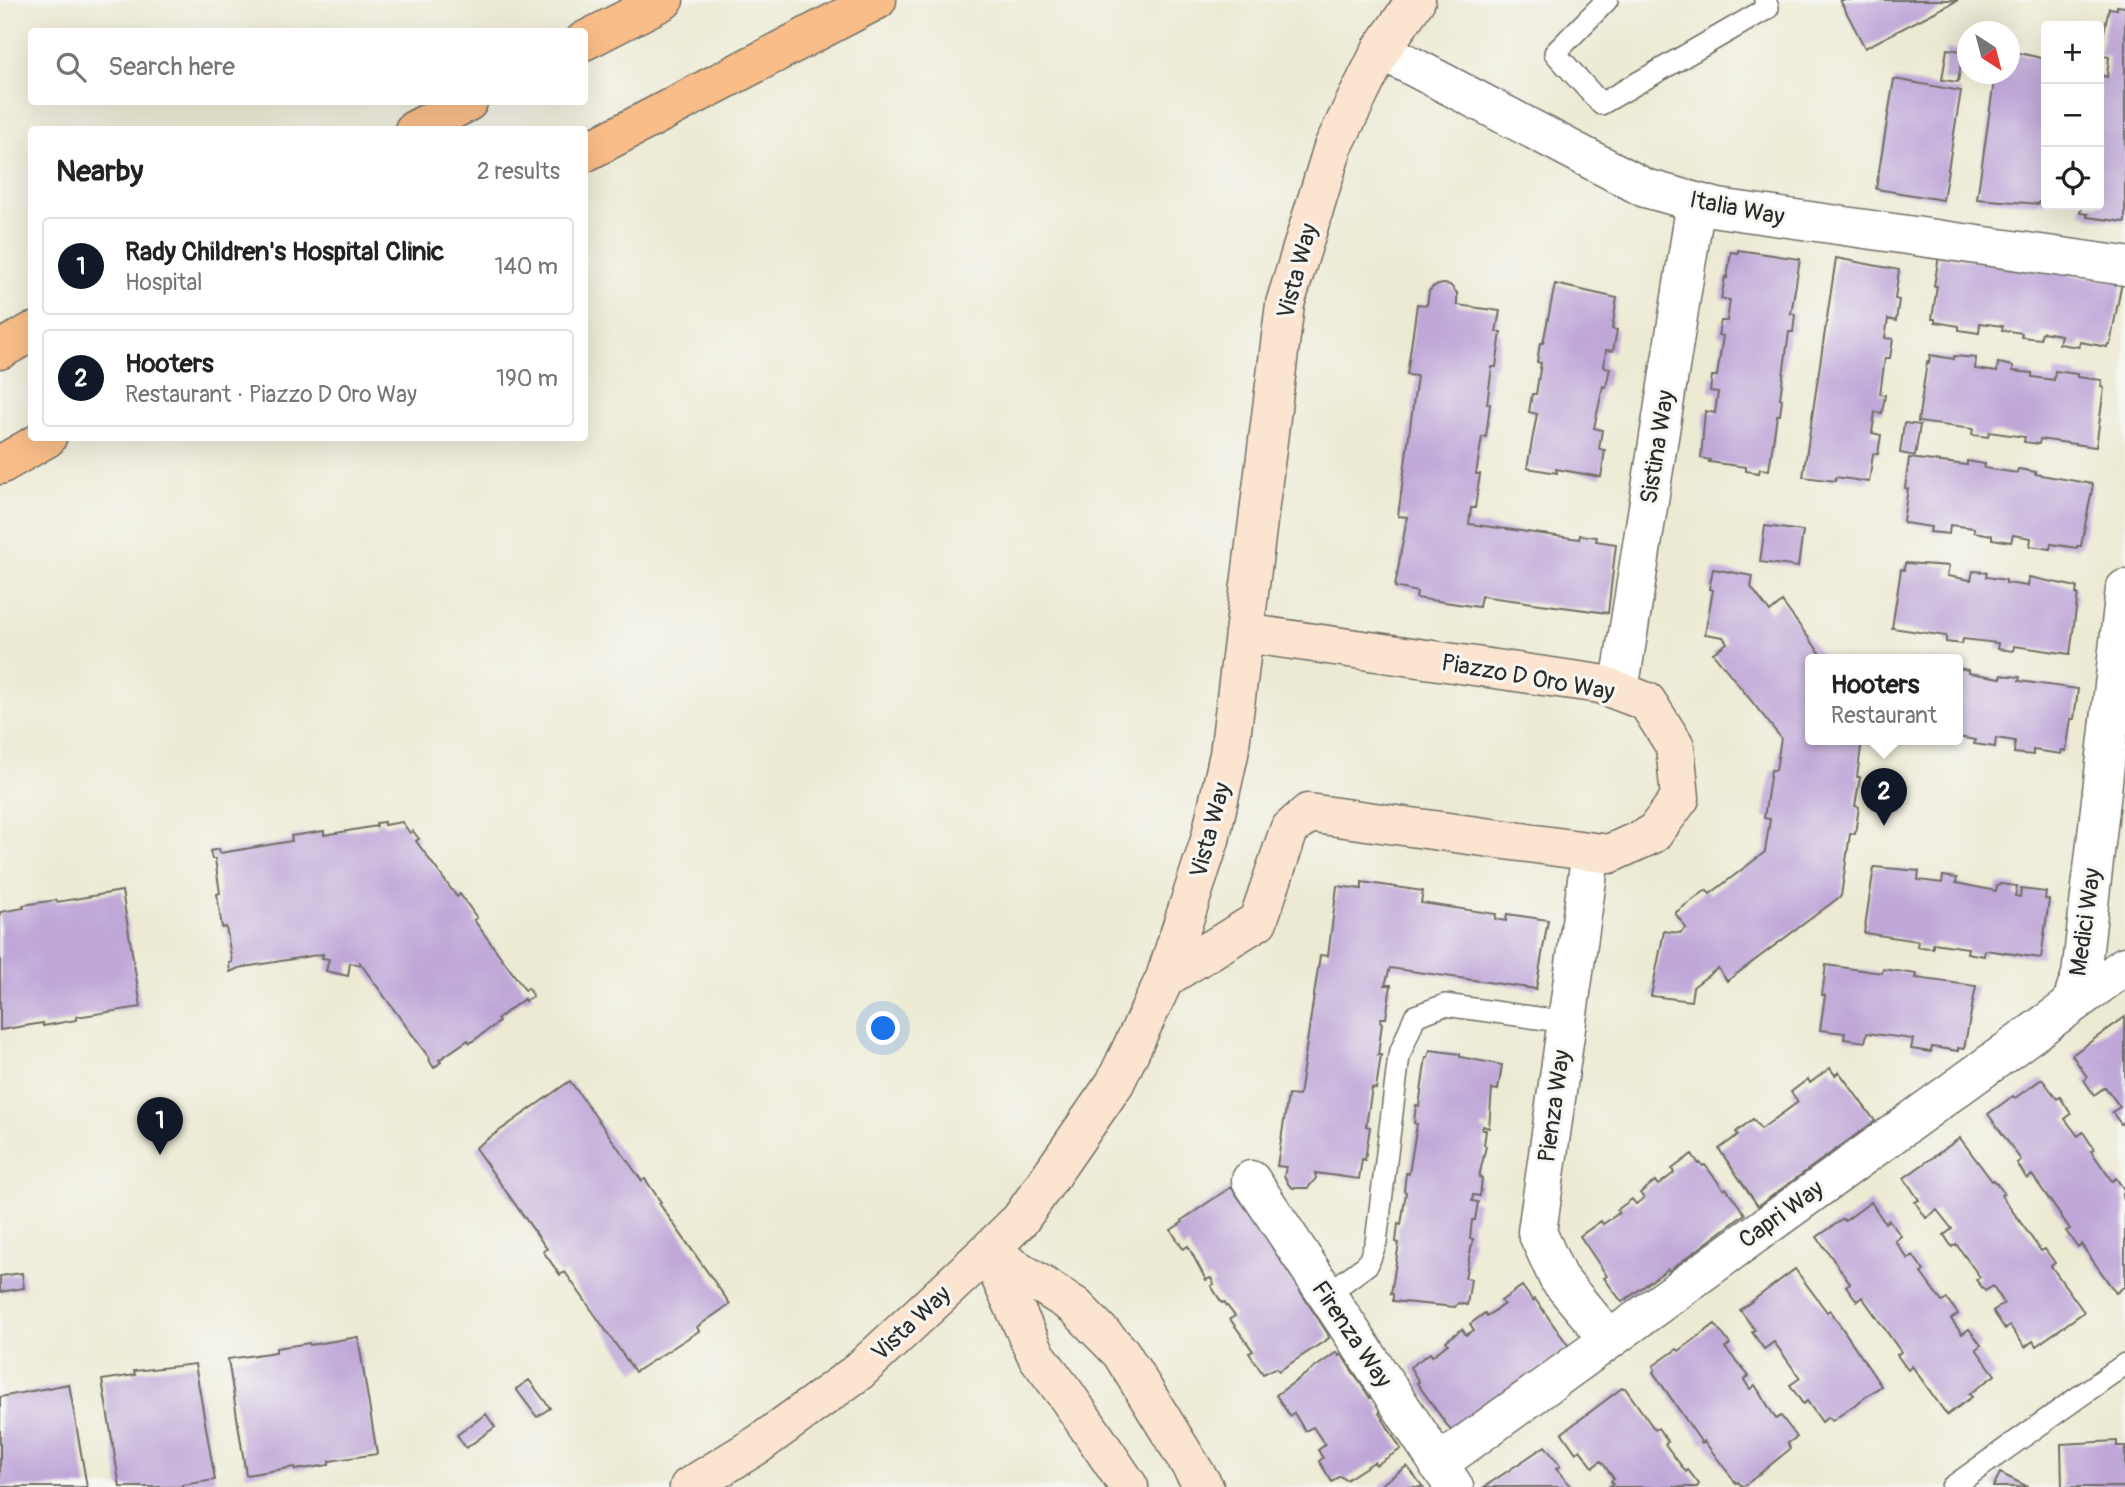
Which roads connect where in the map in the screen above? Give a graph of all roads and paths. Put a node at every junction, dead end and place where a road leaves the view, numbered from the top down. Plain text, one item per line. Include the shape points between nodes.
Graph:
1 (664, 0) edge
2 (877, 0) edge
3 (1416, 0) edge
4 (1607, 0) edge
5 (1765, 0) edge
6 (588, 39) edge
7 (1381, 50) junction
8 (462, 105) edge
9 (422, 126) edge
10 (588, 151) edge
11 (1696, 202) junction
12 (2125, 266) edge
13 (28, 334) edge
14 (0, 350) edge
15 (42, 441) edge
16 (0, 465) edge
17 (2125, 589) edge
18 (1244, 634) junction
19 (2120, 681) edge
20 (1619, 691) junction
21 (1591, 852) junction
22 (2122, 975) edge
23 (1166, 978) junction
24 (2071, 1004) junction
25 (1566, 1022) junction
26 (1251, 1180) dead end
27 (988, 1251) junction
28 (1326, 1295) junction
29 (1609, 1339) junction
30 (2125, 1364) edge
31 (1446, 1475) edge
32 (689, 1487) edge
33 (1129, 1487) edge
34 (1204, 1487) edge
35 (1952, 1487) edge

1 - 6 highway
2 - 10 highway
3 - 7 main road, Vista Way
4 - 5 lane via 1555,53 1601,104 1769,8
7 - 11 street, Italia Way via 1645,188
7 - 18 main road, Vista Way via 1333,147 1285,304
8 - 9 highway
11 - 12 street, Italia Way
11 - 20 street, Sistina Way
13 - 14 highway
15 - 16 highway
17 - 19 street, Medici Way
18 - 20 main road, Piazzo D Oro Way via 1600,684
18 - 23 main road, Vista Way via 1230,754 1210,840
19 - 24 street, Medici Way via 2081,975
20 - 21 main road, Piazzo D Oro Way via 1647,702 1675,746 1680,798 1653,834 1609,854
21 - 23 main road, Piazzo D Oro Way via 1308,813 1289,830 1258,921
21 - 25 street, Pienza Way
22 - 24 street, Capri Way
23 - 27 main road, Vista Way via 1115,1083 1020,1220
24 - 29 street, Capri Way
25 - 28 lane via 1445,1005 1415,1016 1399,1056 1376,1242 1368,1264
25 - 29 street, Pienza Way via 1537,1232 1558,1278
26 - 28 street, Firenza Way
27 - 32 main road, Vista Way via 858,1372 759,1444
27 - 33 main road via 1037,1356
27 - 34 main road via 1075,1306 1121,1353
28 - 31 street, Firenza Way
29 - 31 street, Capri Way
30 - 35 lane

